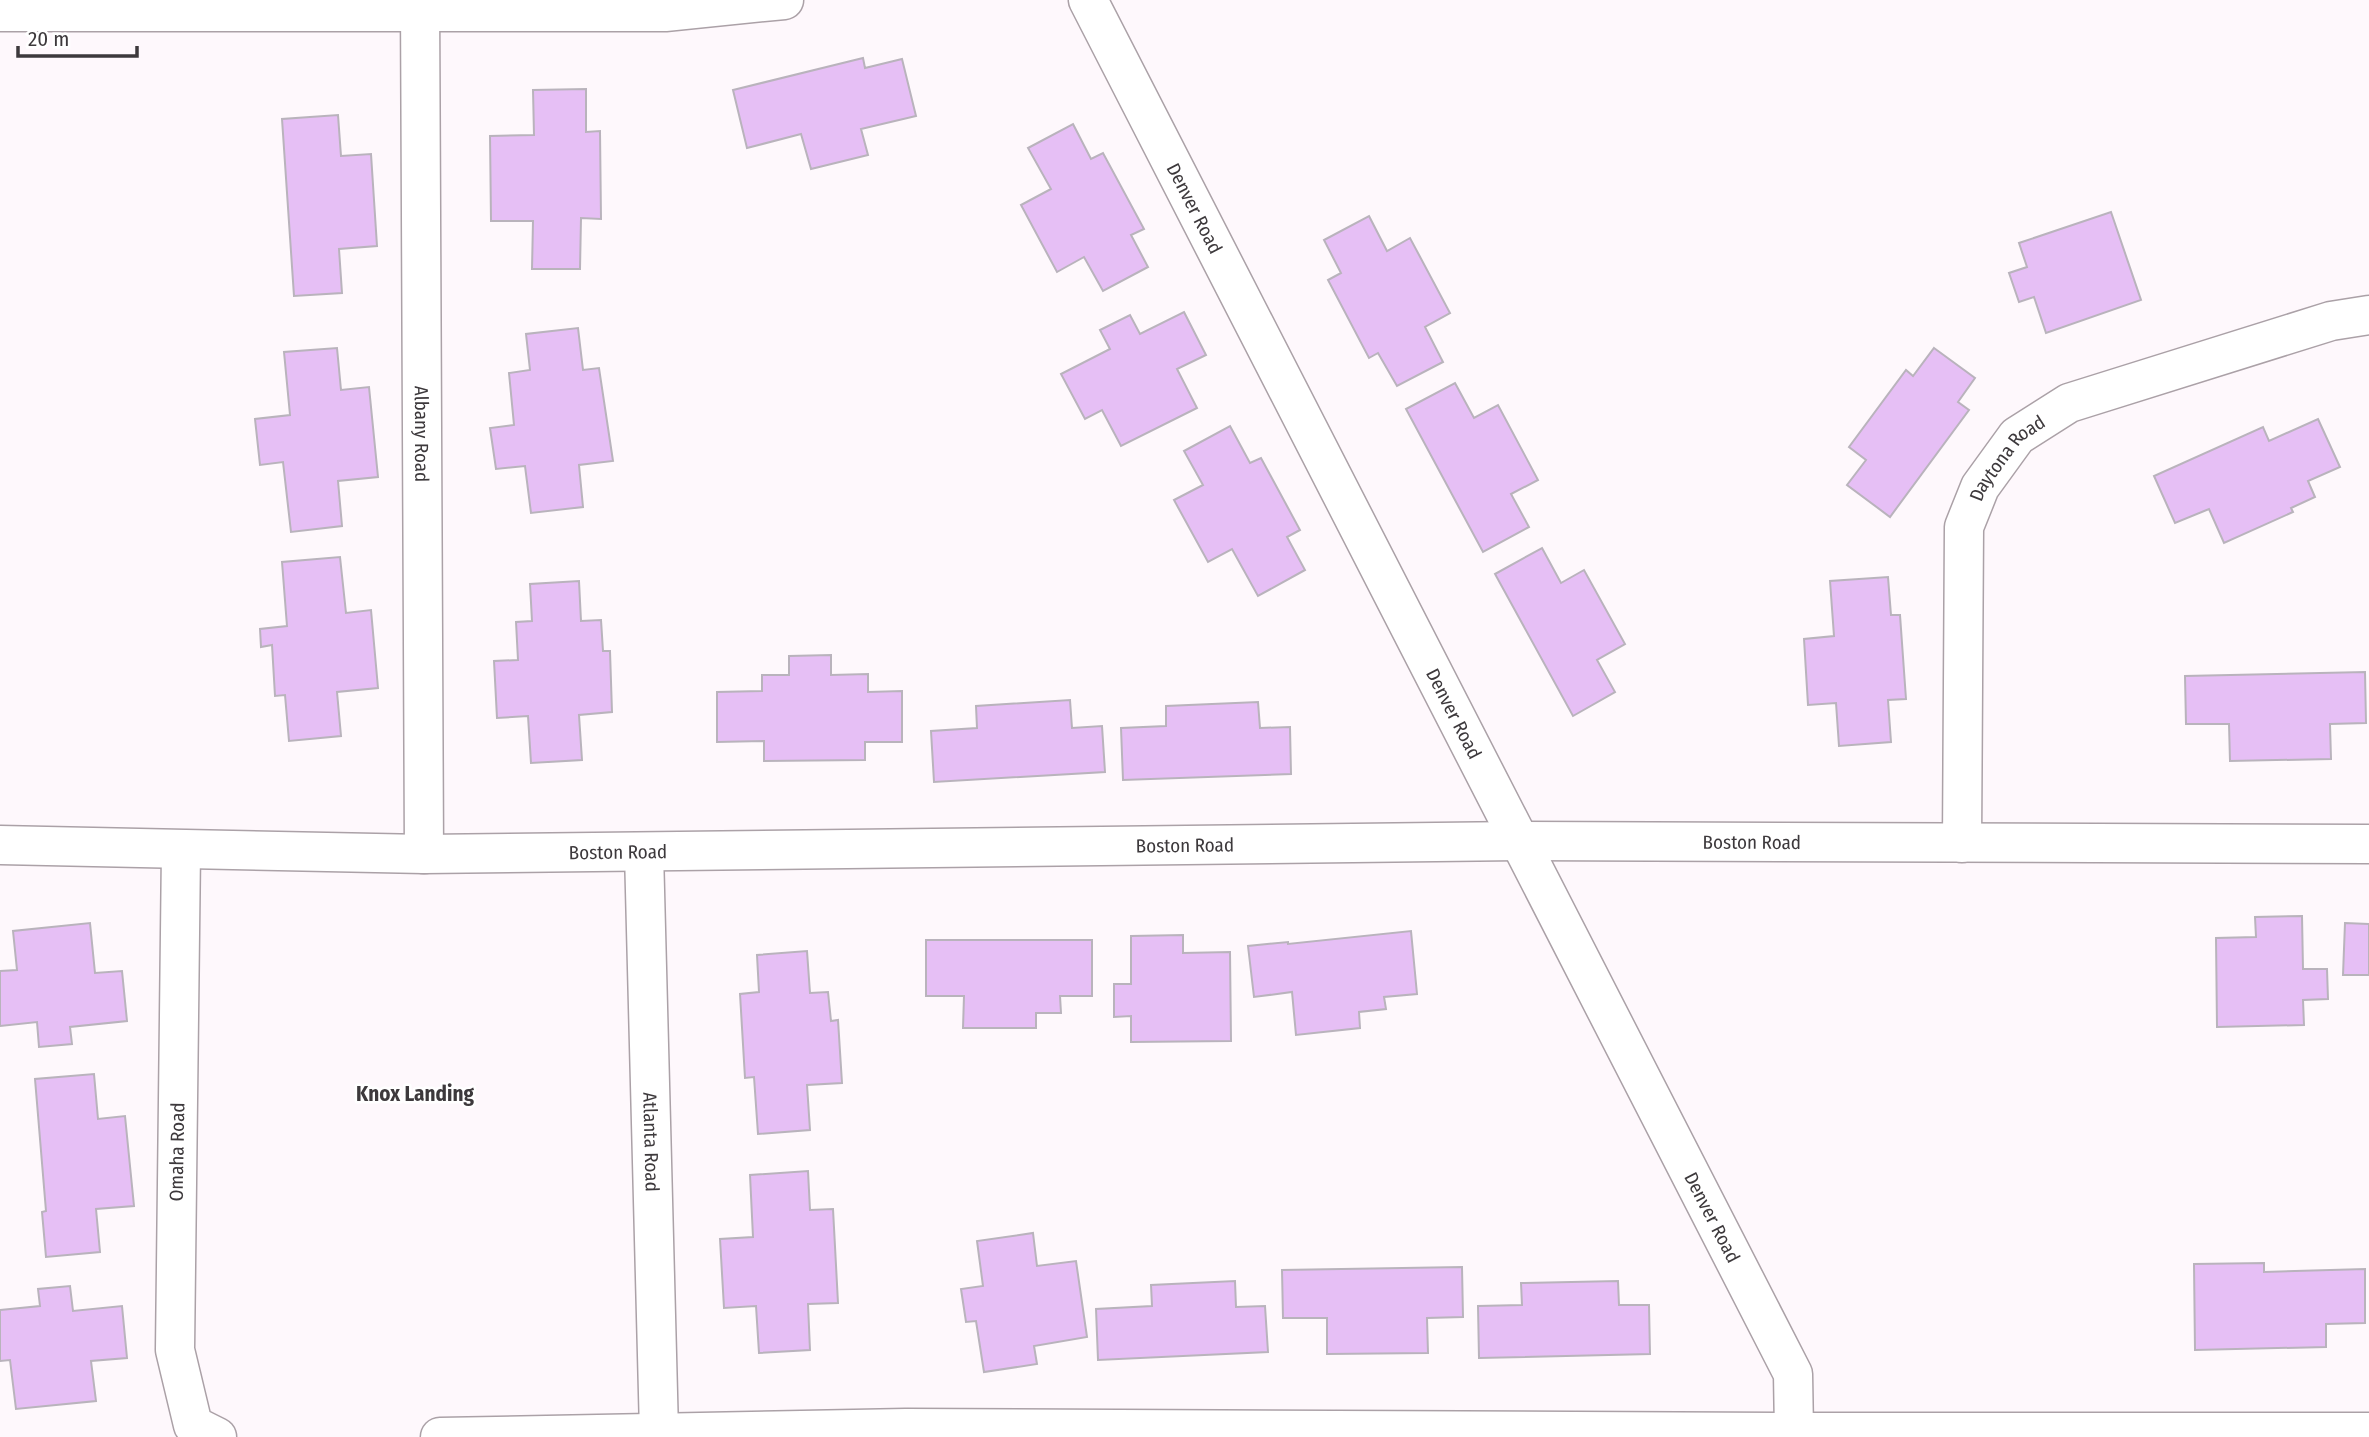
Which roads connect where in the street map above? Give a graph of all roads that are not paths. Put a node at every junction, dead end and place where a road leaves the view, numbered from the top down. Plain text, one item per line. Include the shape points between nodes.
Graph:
1 (784, 0) edge
2 (1088, 0) edge
3 (420, 7) edge
4 (0, 12) edge
5 (2369, 315) edge
6 (1519, 841) junction
7 (1962, 843) junction
8 (2369, 844) edge
9 (0, 845) edge
10 (181, 850) junction
11 (644, 852) junction
12 (424, 854) junction
13 (659, 1432) junction
14 (906, 1432) edge
15 (1794, 1432) junction
16 (2369, 1432) edge
17 (217, 1437) edge
18 (440, 1437) edge

1 - 3 street via 664,12
2 - 6 street, Denver Road
3 - 4 street
3 - 12 street, Albany Road
5 - 7 street, Daytona Road via 2332,321 2069,403 2017,436 1980,487 1964,527
6 - 7 street, Boston Road
6 - 11 street, Boston Road
6 - 15 street, Denver Road via 1793,1374
7 - 8 street, Boston Road
9 - 10 street, Boston Road
10 - 12 street, Boston Road
10 - 17 street, Omaha Road via 175,1350 193,1425
11 - 12 street, Boston Road
11 - 13 street, Atlanta Road
13 - 14 street
13 - 18 street
14 - 15 street
15 - 16 street

